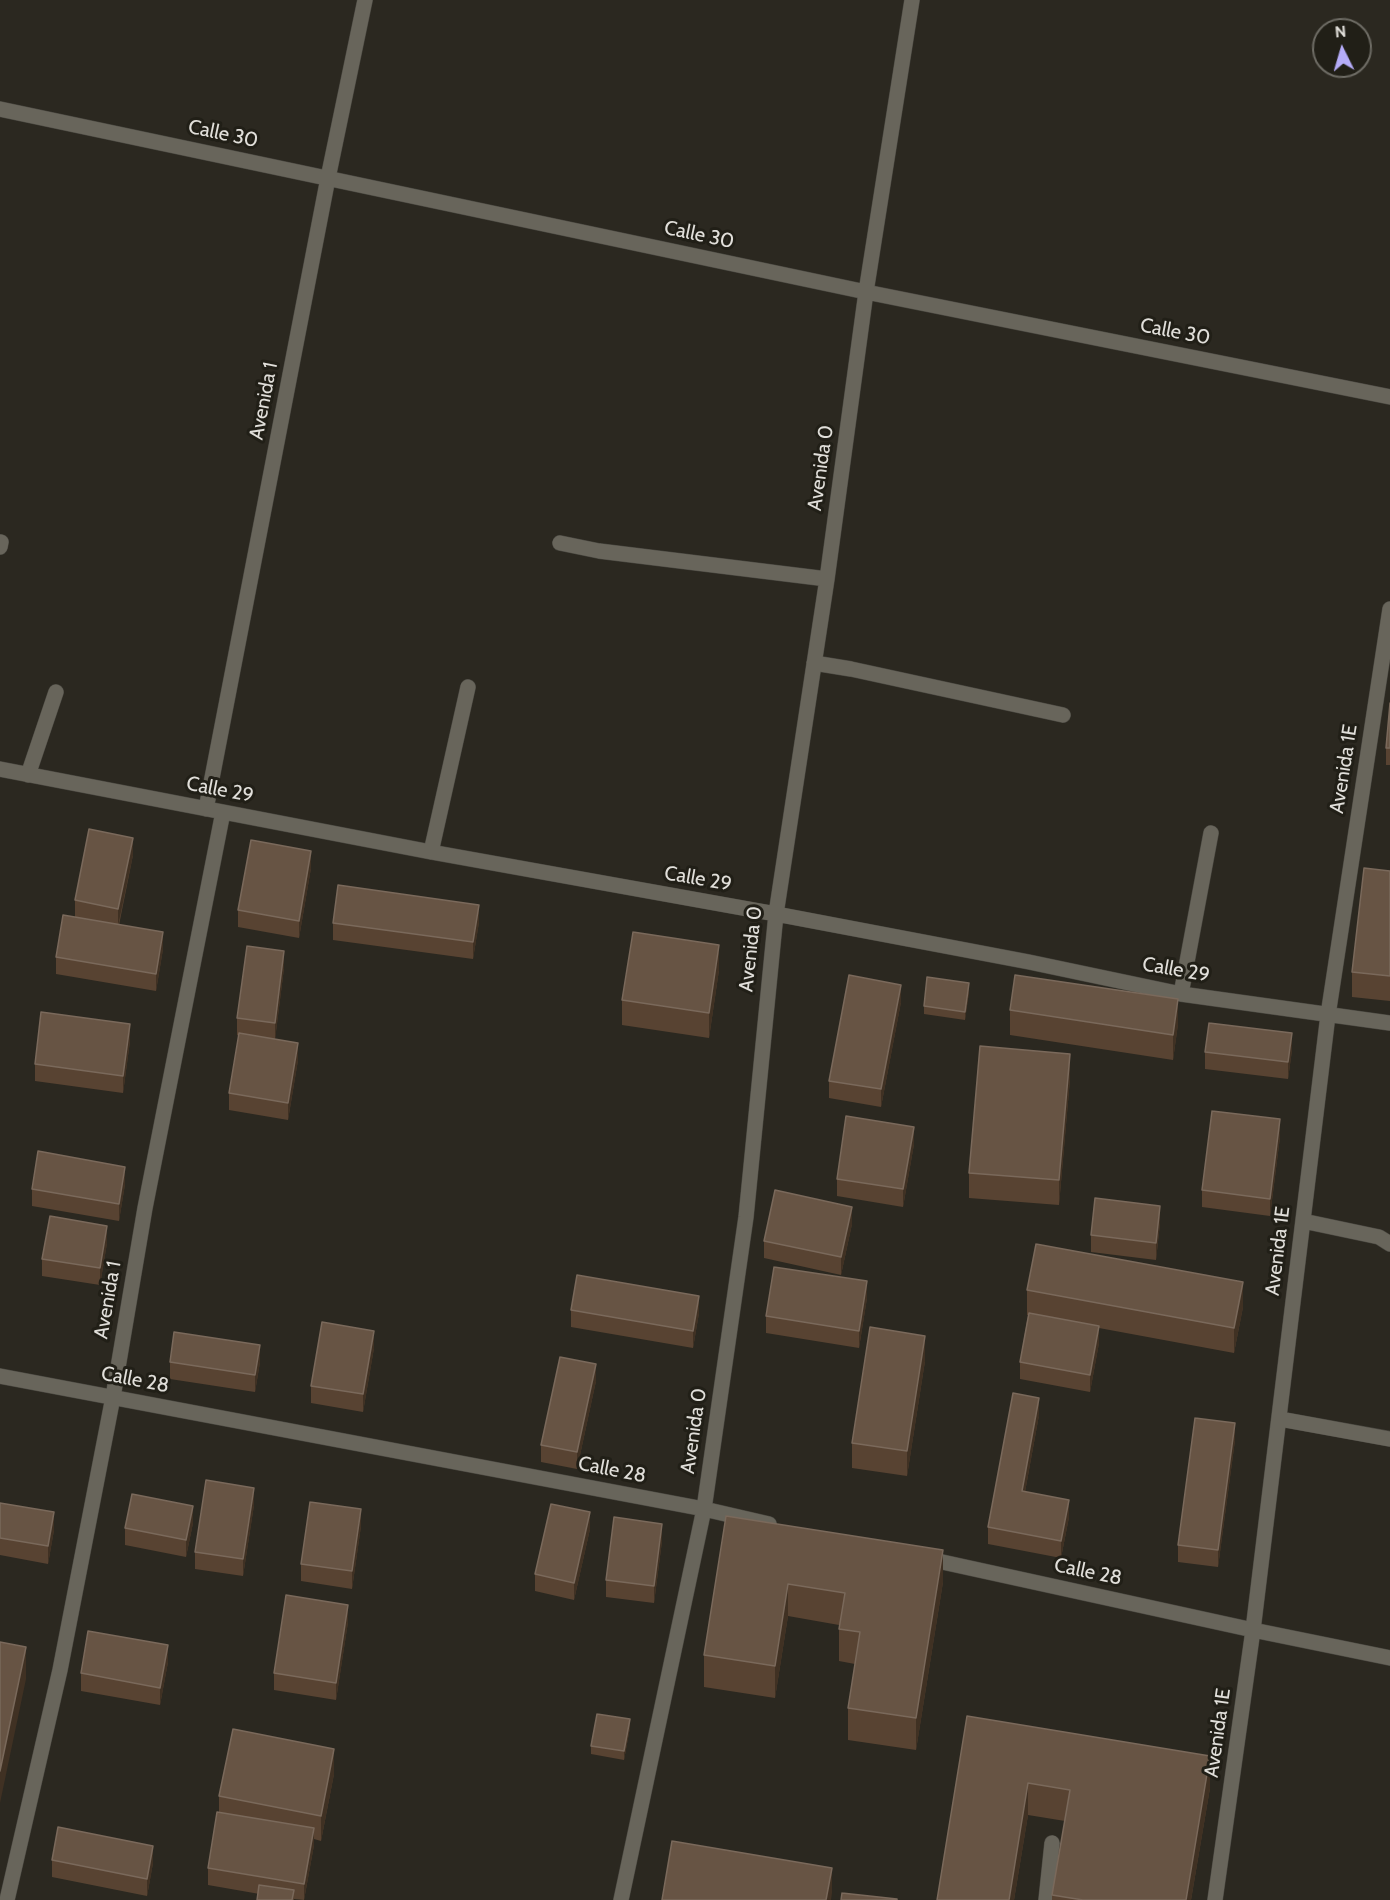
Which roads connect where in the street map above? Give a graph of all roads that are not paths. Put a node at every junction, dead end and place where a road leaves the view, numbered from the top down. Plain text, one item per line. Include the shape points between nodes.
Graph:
1 (365, 0) edge
2 (912, 0) edge
3 (0, 109) edge
4 (328, 178) junction
5 (866, 292) junction
6 (1390, 397) edge
7 (560, 543) dead end
8 (827, 579) junction
9 (1390, 609) edge
10 (814, 663) junction
11 (468, 687) dead end
12 (56, 692) dead end
13 (1063, 714) dead end
14 (0, 770) edge
15 (28, 775) junction
16 (206, 809) junction
17 (223, 812) junction
18 (1211, 833) dead end
19 (431, 852) junction
20 (776, 914) junction
21 (1181, 994) junction
22 (1328, 1015) junction
23 (1390, 1023) edge
24 (1303, 1221) junction
25 (1386, 1237) edge
26 (0, 1376) edge
27 (113, 1397) junction
28 (1280, 1419) junction
29 (1390, 1439) edge
30 (704, 1509) junction
31 (786, 1527) edge
32 (914, 1556) edge
33 (1253, 1630) junction
34 (1390, 1658) edge
35 (1052, 1843) dead end
36 (7, 1900) edge
37 (621, 1900) edge
38 (1046, 1900) edge
39 (1215, 1900) edge

1 - 4 street, Avenida 1
2 - 5 street, Avenida 0
3 - 4 street, Calle 30
4 - 5 street, Calle 30
4 - 16 street, Avenida 1
5 - 6 street, Calle 30
5 - 8 street, Avenida 0
7 - 8 street
8 - 10 street, Avenida 0
9 - 22 street, Avenida 1E
10 - 13 street
10 - 20 street, Avenida 0
11 - 19 street
12 - 15 street
14 - 15 street, Calle 29
15 - 16 street, Calle 29
16 - 17 street, Calle 29
17 - 19 street, Calle 29
17 - 27 street, Avenida 1 via 145,1208
18 - 21 street
19 - 20 street, Calle 29
20 - 21 street, Calle 29
20 - 30 street, Avenida 0 via 746,1217
21 - 22 street, Calle 29
22 - 23 street, Calle 29
22 - 24 street, Avenida 1E
24 - 25 street
24 - 28 street, Avenida 1E
26 - 27 street, Calle 28
27 - 30 street, Calle 28
27 - 36 street, Avenida 1 via 60,1671
28 - 29 street
28 - 33 street, Avenida 1E
30 - 31 street, Calle 28
30 - 37 street, Avenida 0
32 - 33 street, Calle 28
33 - 34 street, Calle 28
33 - 39 street, Avenida 1E
35 - 38 street

